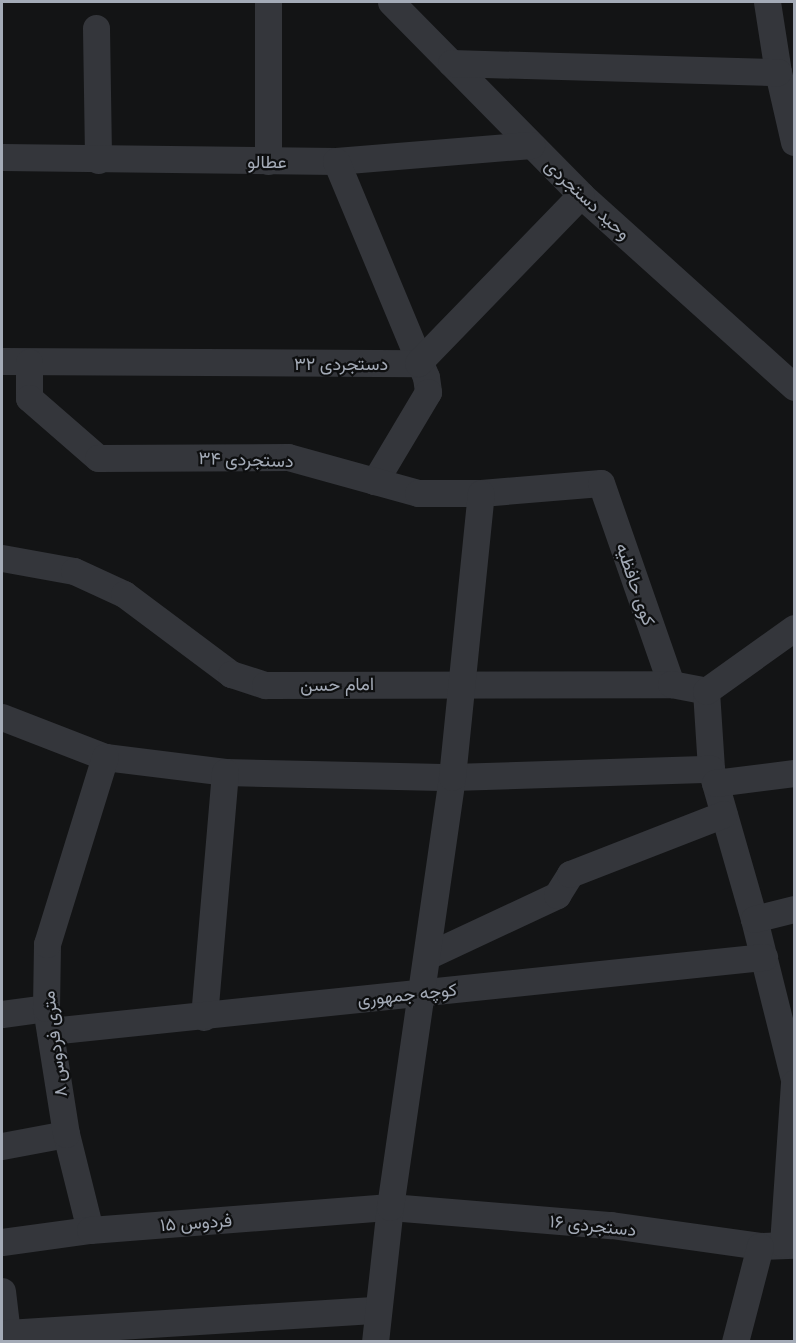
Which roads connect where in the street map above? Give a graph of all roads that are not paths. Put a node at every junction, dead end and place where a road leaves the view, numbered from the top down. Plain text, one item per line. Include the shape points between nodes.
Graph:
1 (268, 2) edge
2 (391, 2) edge
3 (767, 2) edge
4 (96, 28) dead end
5 (451, 63) junction
6 (778, 72) junction
7 (795, 142) edge
8 (531, 145) junction
9 (2, 158) edge
10 (98, 160) junction
11 (268, 161) junction
12 (336, 161) junction
13 (581, 195) junction
14 (2, 362) edge
15 (29, 362) junction
16 (418, 363) junction
17 (795, 387) edge
18 (375, 481) junction
19 (601, 483) joint
20 (481, 493) junction
21 (3, 562) edge
22 (795, 628) edge
23 (463, 683) junction
24 (671, 684) junction
25 (706, 692) junction
26 (2, 717) edge
27 (105, 757) junction
28 (225, 772) junction
29 (795, 773) edge
30 (713, 776) junction
31 (452, 777) junction
32 (724, 813) junction
33 (795, 909) edge
34 (754, 919) junction
35 (427, 956) junction
36 (764, 957) junction
37 (422, 992) junction
38 (2, 1014) edge
39 (204, 1017) junction
40 (48, 1019) junction
41 (795, 1081) edge
42 (66, 1134) junction
43 (2, 1146) edge
44 (390, 1207) junction
45 (90, 1230) junction
46 (2, 1242) edge
47 (779, 1245) edge
48 (2, 1291) edge
49 (377, 1310) junction
50 (8, 1337) edge
51 (375, 1341) edge
52 (735, 1341) edge

1 - 11 street
2 - 5 street, وحید دستجردی
3 - 6 street
4 - 10 street
5 - 6 street
5 - 8 street, وحید دستجردی
6 - 7 street
8 - 12 street, عطالو
8 - 13 street, وحید دستجردی
9 - 10 street, عطالو
10 - 11 street, عطالو
11 - 12 street, عطالو
12 - 16 street
13 - 16 street
13 - 17 street, وحید دستجردی
14 - 15 street, دستجردی ۳۲
15 - 16 street, دستجردی ۳۲
15 - 18 street, دستجردی ۳۴ via 29,398 98,458 288,457
16 - 18 street via 428,392
18 - 20 street, دستجردی ۳۴ via 418,493
19 - 20 street, دستجردی ۳۴
19 - 24 street, کوی حافظیه
20 - 23 street
21 - 23 street, امام حسن via 74,571 124,594 231,674 265,685
22 - 25 street
23 - 24 street, امام حسن
23 - 31 street
24 - 25 street, امام حسن
25 - 30 street
26 - 27 street
27 - 28 street
27 - 40 street, ۸ متری فردوس via 47,944
28 - 31 street
28 - 39 street
29 - 30 street
30 - 31 street
30 - 32 street
31 - 35 street
32 - 34 street
32 - 35 street via 578,870 570,874 557,895
33 - 34 street
34 - 36 street
35 - 37 street
36 - 37 street, کوچه جمهوری
36 - 41 street
37 - 39 street, کوچه جمهوری
37 - 44 street
38 - 40 street, کوچه جمهوری
39 - 40 street, کوچه جمهوری
40 - 42 street, ۸ متری فردوس
41 - 47 street
42 - 43 street
42 - 45 street, ۸ متری فردوس
44 - 45 street, فردوس ۱۵
44 - 47 street, دستجردی ۱۶ via 611,1225
44 - 49 street
45 - 46 street, فردوس ۱۵
47 - 52 street
48 - 50 street
49 - 50 street
49 - 51 street

